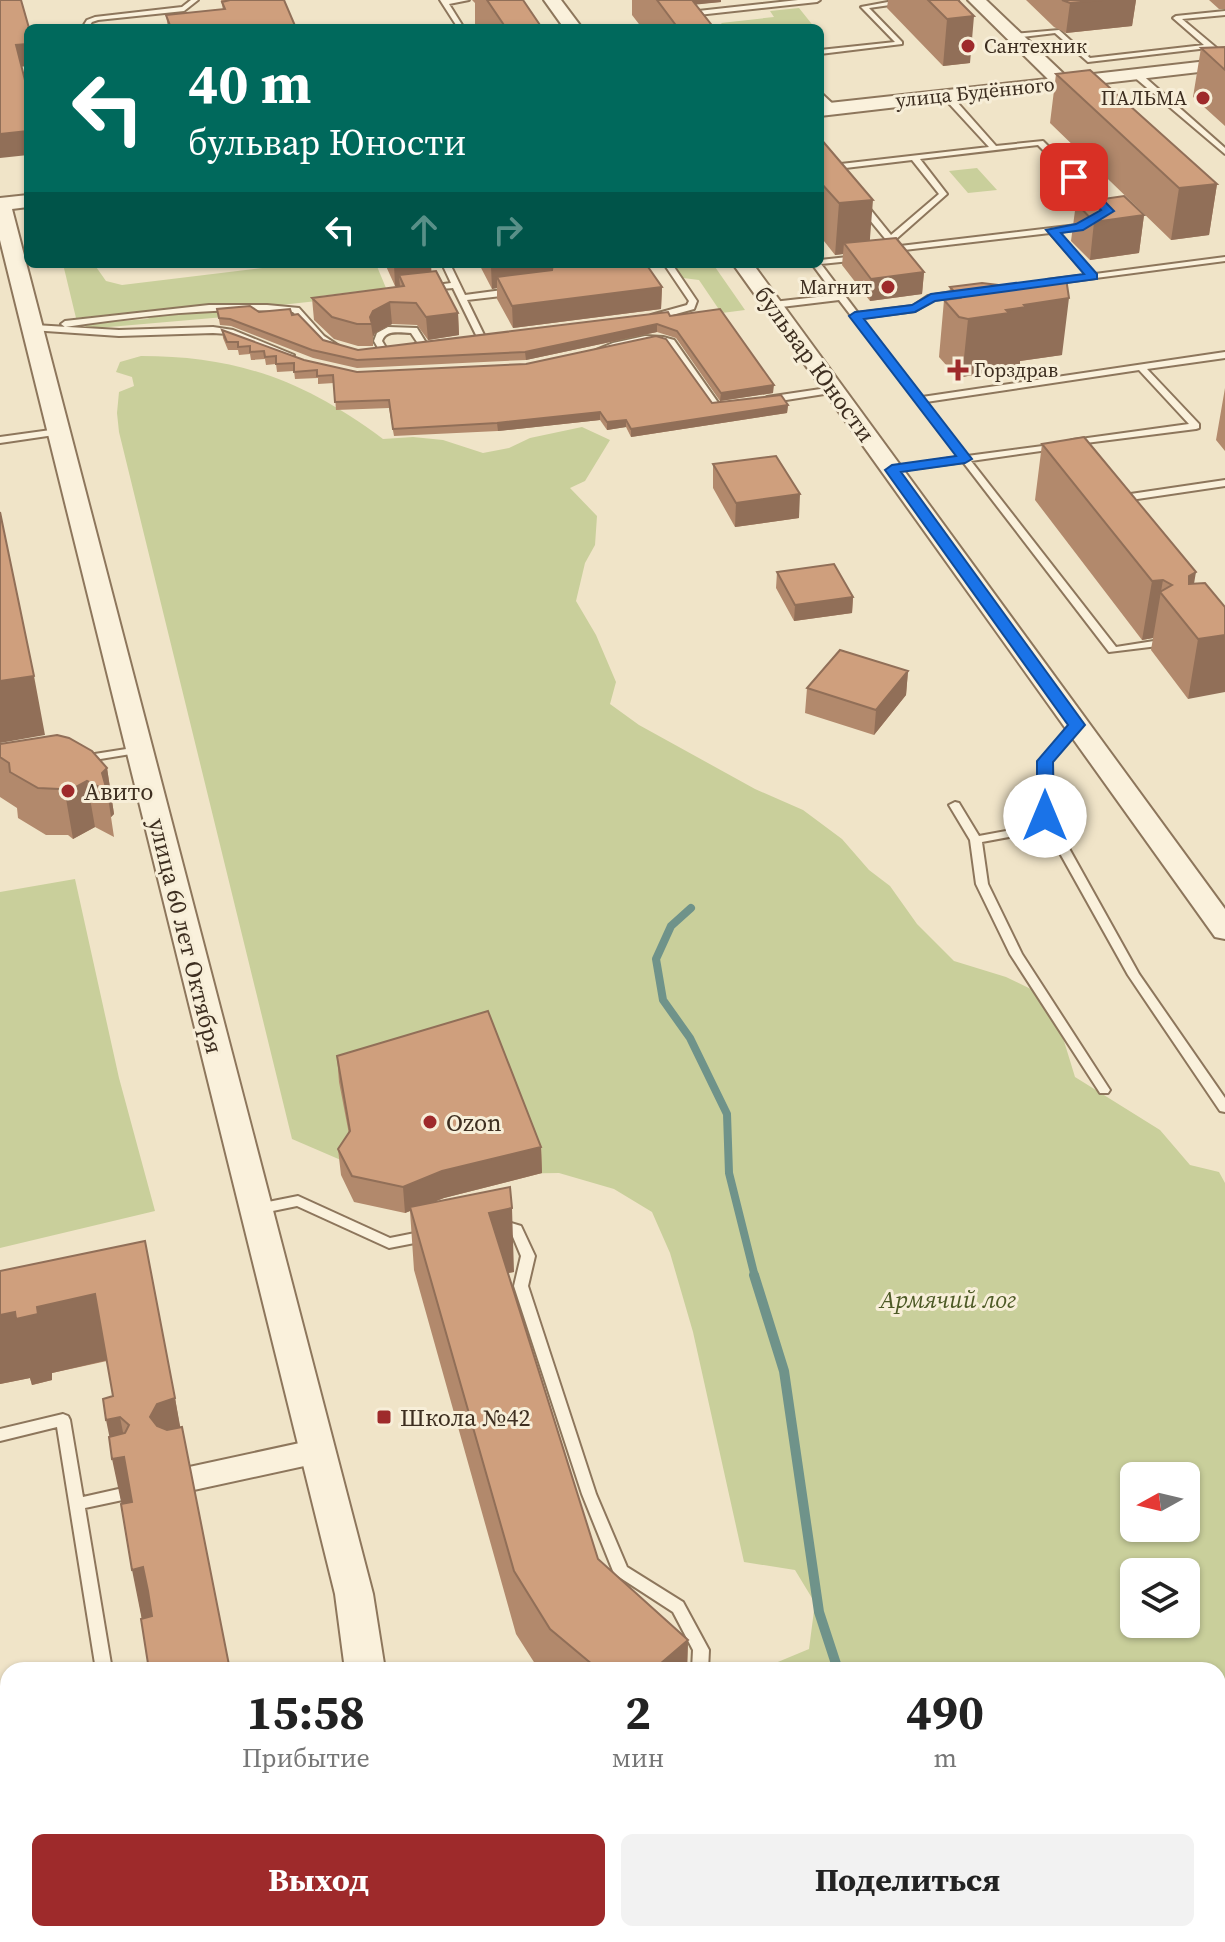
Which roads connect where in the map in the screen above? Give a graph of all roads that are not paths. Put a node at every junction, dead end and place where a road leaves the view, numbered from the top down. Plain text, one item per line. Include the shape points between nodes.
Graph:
1 (195, 0) edge
2 (466, 0) edge
3 (552, 0) edge
4 (817, 0) edge
5 (857, 0) edge
6 (976, 0) edge
7 (444, 1) edge
8 (888, 4) dead end
9 (864, 7) junction
10 (1225, 13) edge
11 (689, 14) edge
12 (87, 24) edge
13 (458, 24) edge
14 (570, 24) edge
15 (1014, 36) junction
16 (1210, 46) junction
17 (824, 52) edge
18 (1225, 62) edge
19 (1136, 74) junction
20 (1062, 82) junction
21 (946, 95) junction
22 (824, 104) edge
23 (994, 148) junction
24 (1225, 151) edge
25 (914, 157) junction
26 (841, 179) edge
27 (24, 201) edge
28 (861, 203) edge
29 (0, 204) edge
30 (1052, 230) junction
31 (890, 240) junction
32 (897, 248) junction
33 (885, 252) edge
34 (873, 256) edge
35 (1225, 259) edge
36 (824, 262) edge
37 (448, 268) dead end
38 (671, 268) edge
39 (746, 268) edge
40 (821, 268) edge
41 (1093, 276) junction
42 (1034, 284) edge
43 (455, 285) junction
44 (412, 290) edge
45 (520, 291) edge
46 (975, 292) edge
47 (841, 297) junction
48 (462, 298) junction
49 (773, 305) junction
50 (310, 308) edge
51 (296, 310) junction
52 (855, 316) junction
53 (640, 319) edge
54 (34, 328) junction
55 (497, 337) edge
56 (482, 339) junction
57 (467, 341) edge
58 (438, 344) edge
59 (424, 346) junction
60 (411, 348) edge
61 (397, 349) edge
62 (349, 351) edge
63 (384, 351) junction
64 (371, 352) edge
65 (589, 354) edge
66 (1225, 355) edge
67 (295, 357) edge
68 (1141, 367) junction
69 (834, 390) junction
70 (921, 400) junction
71 (761, 401) edge
72 (732, 405) edge
73 (58, 432) junction
74 (0, 440) edge
75 (1070, 444) junction
76 (1079, 455) edge
77 (965, 459) junction
78 (892, 470) junction
79 (1225, 483) edge
80 (1106, 489) edge
81 (1115, 500) junction
82 (1125, 512) edge
83 (1154, 644) dead end
84 (1077, 725) junction
85 (139, 750) junction
86 (73, 761) edge
87 (955, 805) dead end
88 (1050, 826) junction
89 (976, 840) junction
90 (1225, 930) edge
91 (1104, 1090) dead end
92 (1225, 1108) edge
93 (256, 1210) junction
94 (480, 1226) edge
95 (434, 1234) edge
96 (0, 1435) edge
97 (318, 1451) junction
98 (180, 1481) edge
99 (132, 1492) edge
100 (77, 1504) junction
101 (103, 1662) edge
102 (364, 1662) edge
103 (700, 1662) edge

1 - 12 lane via 184,9 97,18
2 - 7 lane
3 - 14 street
4 - 11 lane
5 - 9 lane
6 - 15 street
7 - 13 lane
8 - 9 lane
9 - 17 lane via 900,43
10 - 16 lane via 1176,18
15 - 16 lane via 1057,31 1088,60
15 - 20 street
16 - 18 lane
18 - 19 street, улица Будённого
19 - 20 street, улица Будённого
19 - 24 lane
20 - 21 street, улица Будённого
21 - 22 street, улица Будённого
21 - 23 lane
23 - 25 lane
23 - 30 lane via 1040,143 1108,211 1079,227
25 - 26 lane via 832,167
25 - 31 lane via 943,194
27 - 29 street
28 - 31 lane
29 - 54 street, улица 60 лет Октября
30 - 32 lane
30 - 41 lane
31 - 32 lane
32 - 33 lane
34 - 36 lane
35 - 41 lane
37 - 43 lane
38 - 53 lane via 693,301 691,307
39 - 49 street, бульвар Юности
40 - 47 lane
41 - 42 lane
43 - 44 lane
43 - 48 lane
45 - 48 lane
46 - 52 lane
47 - 49 lane
47 - 52 lane
48 - 56 lane
49 - 69 street, бульвар Юности
50 - 51 lane
51 - 54 lane via 216,307
51 - 62 lane via 321,338
52 - 70 lane
54 - 67 lane via 119,333 213,330
54 - 73 street, улица 60 лет Октября
55 - 56 lane
56 - 57 lane
58 - 59 lane
59 - 60 lane
59 - 63 lane via 414,330 402,328 380,335
61 - 63 lane
63 - 64 lane
65 - 72 lane via 664,338 717,407
66 - 68 lane
68 - 70 lane
68 - 75 lane via 1196,426
69 - 71 lane
69 - 78 street, бульвар Юности
70 - 77 lane
73 - 74 lane
73 - 85 street, улица 60 лет Октября
75 - 76 lane
75 - 77 lane
77 - 78 lane
77 - 83 lane via 1113,650
78 - 84 street, бульвар Юности
79 - 81 lane
80 - 81 lane
81 - 82 lane
84 - 88 lane via 1045,761 1045,816
84 - 90 street, бульвар Юности
85 - 86 lane
85 - 93 street, улица 60 лет Октября
87 - 89 lane
88 - 89 lane
88 - 92 lane via 1134,975
89 - 91 lane via 982,884 1016,954
93 - 95 lane via 298,1201 389,1243
93 - 97 street, улица 60 лет Октября
94 - 103 lane via 495,1223 516,1229 528,1256 521,1286 610,1546 621,1571 678,1607 701,1650
96 - 100 lane via 63,1420
97 - 98 street
97 - 102 street, улица 60 лет Октября via 354,1594
99 - 100 lane
100 - 101 lane

